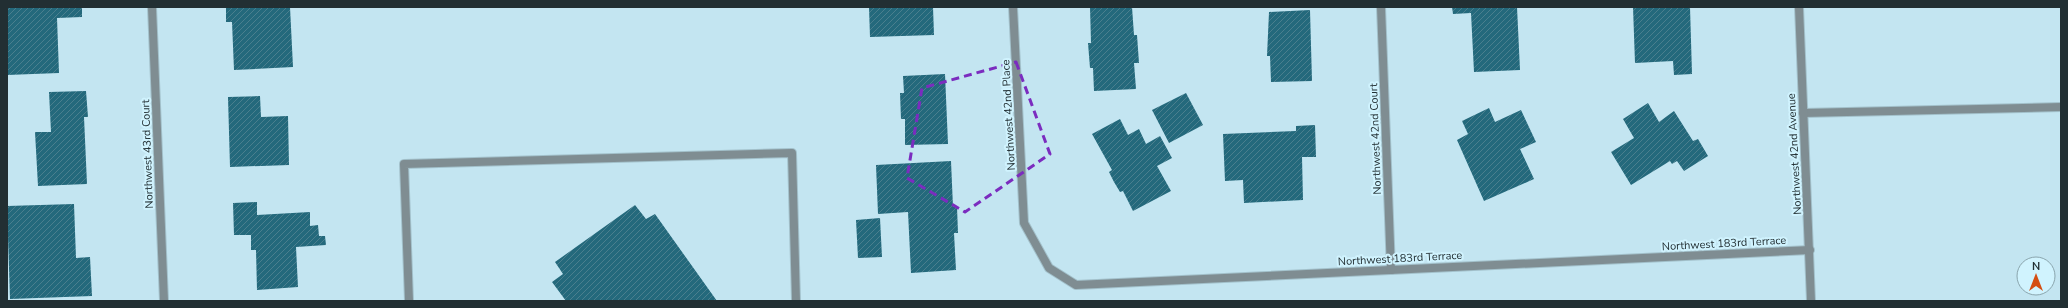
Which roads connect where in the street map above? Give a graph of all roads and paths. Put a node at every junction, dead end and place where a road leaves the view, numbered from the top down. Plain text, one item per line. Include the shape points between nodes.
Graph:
1 (152, 7) edge
2 (1013, 7) edge
3 (1381, 7) edge
4 (1799, 7) edge
5 (2061, 107) edge
6 (1803, 112) junction
7 (1024, 223) joint
8 (1810, 250) junction
9 (1392, 270) junction
10 (164, 301) edge
11 (409, 301) edge
12 (796, 301) edge
13 (1811, 301) edge

1 - 10 street, Northwest 43rd Court
2 - 7 street, Northwest 42nd Place
3 - 9 street, Northwest 42nd Court
4 - 6 street, Northwest 42nd Avenue
5 - 6 street
6 - 8 street, Northwest 42nd Avenue
7 - 9 street, Northwest 183rd Terrace via 1049,268 1076,285
8 - 9 street, Northwest 183rd Terrace
8 - 13 street, Northwest 42nd Avenue
11 - 12 street via 404,164 792,154

